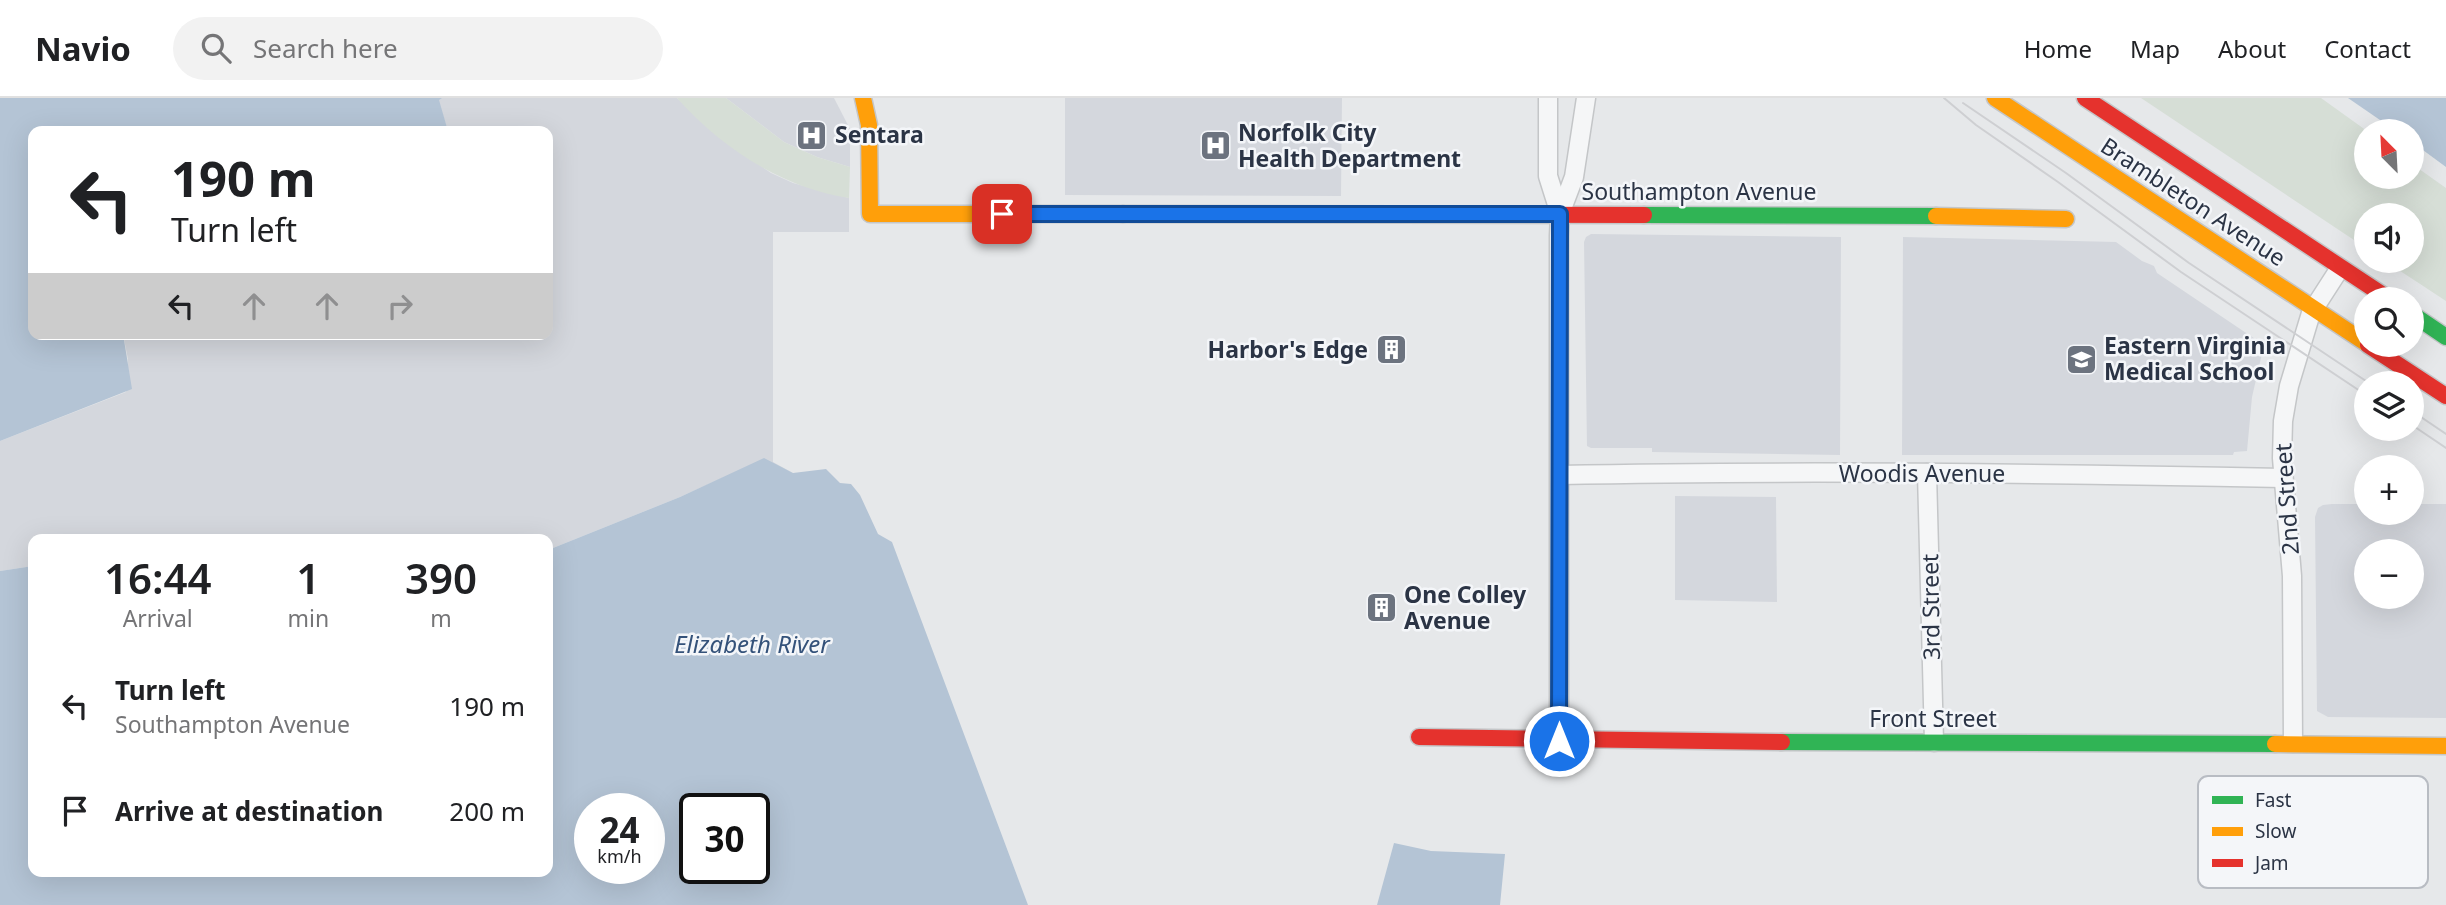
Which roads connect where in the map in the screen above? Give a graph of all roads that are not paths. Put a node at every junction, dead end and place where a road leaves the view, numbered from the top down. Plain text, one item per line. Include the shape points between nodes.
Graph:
1 (863, 98) edge
2 (1548, 98) edge
3 (1586, 98) edge
4 (1995, 98) edge
5 (2085, 98) edge
6 (1560, 214) junction
7 (2066, 219) dead end
8 (2340, 268) junction
9 (2370, 287) edge
10 (2314, 309) junction
11 (2424, 322) edge
12 (2354, 335) edge
13 (2446, 337) edge
14 (2387, 357) edge
15 (2446, 396) edge
16 (1927, 473) junction
17 (1560, 475) junction
18 (2283, 478) junction
19 (1419, 737) dead end
20 (1559, 741) junction
21 (1934, 742) junction
22 (2293, 743) junction
23 (2446, 746) edge

1 - 6 street, Southampton Avenue via 869,125 870,215
2 - 6 street via 1548,176
3 - 6 street via 1574,177
4 - 10 street, Brambleton Avenue
5 - 8 street, Brambleton Avenue
6 - 7 street, Southampton Avenue
6 - 17 street
8 - 9 street, Brambleton Avenue
8 - 10 street, 2nd Street
10 - 12 street, Brambleton Avenue
10 - 18 street, 2nd Street via 2285,404
11 - 13 street
14 - 15 street, Brambleton Avenue
16 - 17 street, Woodis Avenue
16 - 18 street, Woodis Avenue
16 - 21 street, 3rd Street
17 - 20 street
18 - 22 street, 2nd Street via 2292,585
19 - 20 street, Front Street
20 - 21 street, Front Street
21 - 22 street, Front Street
22 - 23 street, Front Street

